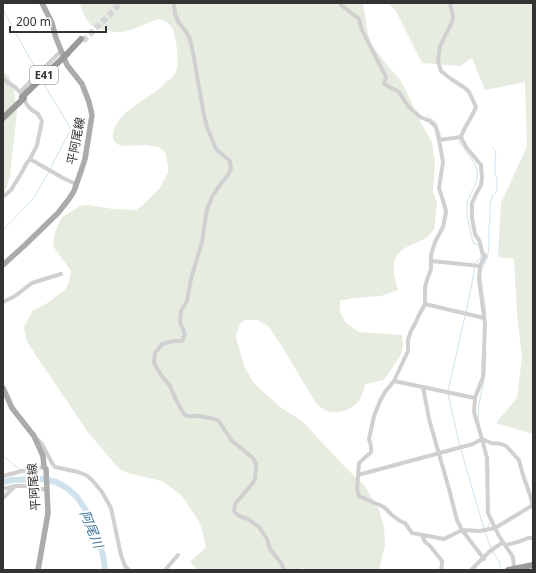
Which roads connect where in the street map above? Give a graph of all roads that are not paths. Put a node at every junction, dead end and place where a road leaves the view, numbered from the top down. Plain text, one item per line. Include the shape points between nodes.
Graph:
1 (42, 3) edge
2 (174, 3) edge
3 (341, 3) edge
4 (450, 3) edge
5 (82, 40) tunnel mouth
6 (65, 53) junction
7 (3, 78) edge
8 (22, 96) junction
9 (3, 115) edge
10 (3, 118) edge
11 (461, 138) junction
12 (439, 140) junction
13 (30, 159) junction
14 (76, 184) junction
15 (3, 197) edge
16 (432, 261) junction
17 (3, 264) edge
18 (480, 266) junction
19 (61, 274) dead end
20 (3, 302) edge
21 (425, 304) junction
22 (484, 318) junction
23 (394, 381) junction
24 (422, 387) junction
25 (3, 388) edge
26 (475, 398) junction
27 (34, 436) junction
28 (482, 439) junction
29 (439, 453) junction
30 (45, 468) junction
31 (358, 475) junction
32 (3, 476) edge
33 (15, 486) junction
34 (3, 488) edge
35 (47, 489) junction
36 (3, 498) edge
37 (533, 506) edge
38 (495, 528) junction
39 (462, 530) junction
40 (422, 535) junction
41 (533, 538) edge
42 (504, 543) junction
43 (178, 555) dead end
44 (484, 558) junction
45 (533, 565) edge
46 (511, 569) edge
47 (38, 570) edge
48 (129, 570) edge
49 (164, 570) edge
50 (284, 570) edge
51 (441, 570) edge
52 (471, 570) edge

1 - 6 main road, 平阿尾線
2 - 50 street via 175,14 190,39 207,126 214,146 230,161 231,169 213,195 207,209 202,242 187,301 181,311 180,322 185,334 182,341 174,340 162,344 155,353 154,363 170,386 184,414 218,420 232,441 253,458 256,464 254,479 235,504 234,511 259,527
3 - 12 street via 359,19 386,77 384,84 399,92 408,106 436,127
4 - 11 street via 452,22 440,46 438,61 441,71 469,92 476,107
5 - 6 highway, E41
6 - 8 highway, E41, bridge
6 - 14 main road, 平阿尾線 via 67,65 82,84 92,109 85,159
7 - 8 street
8 - 9 highway, E41
8 - 10 highway, E41
8 - 13 street via 42,121 37,145
11 - 12 street
11 - 18 street via 482,170 481,185 472,204 475,234 485,256
12 - 16 street via 443,162 439,188 446,212 443,227 433,248
13 - 14 street
13 - 15 street via 11,190
14 - 17 main road, 平阿尾線 via 58,213
16 - 18 street
16 - 21 street
18 - 22 street
19 - 20 street via 32,283
21 - 22 street
21 - 23 street via 411,331 408,351
22 - 26 street via 483,377
23 - 24 street
23 - 31 street via 385,392 374,416 369,439 370,452 359,463
24 - 26 street
24 - 29 street
25 - 27 main road, 平阿尾線 via 12,408
26 - 28 street via 474,412
27 - 30 main road, 平阿尾線 via 43,456
27 - 48 street via 42,444 55,467 86,475 102,492 111,508 121,555
28 - 29 street
28 - 37 street via 506,446 519,460
28 - 38 street via 488,469 488,513
29 - 31 street
29 - 39 street
30 - 32 street
30 - 35 main road, 平阿尾線
31 - 40 street via 359,496 384,508 405,523 412,532
33 - 34 street
33 - 35 street
33 - 36 street
35 - 47 main road, 平阿尾線 via 48,513
37 - 38 street
38 - 39 street via 480,531
38 - 42 street
39 - 40 street via 444,538
39 - 44 street
40 - 51 street via 442,561
41 - 42 street
42 - 44 street
42 - 46 street via 513,557
43 - 49 street
44 - 52 street
45 - 46 highway

